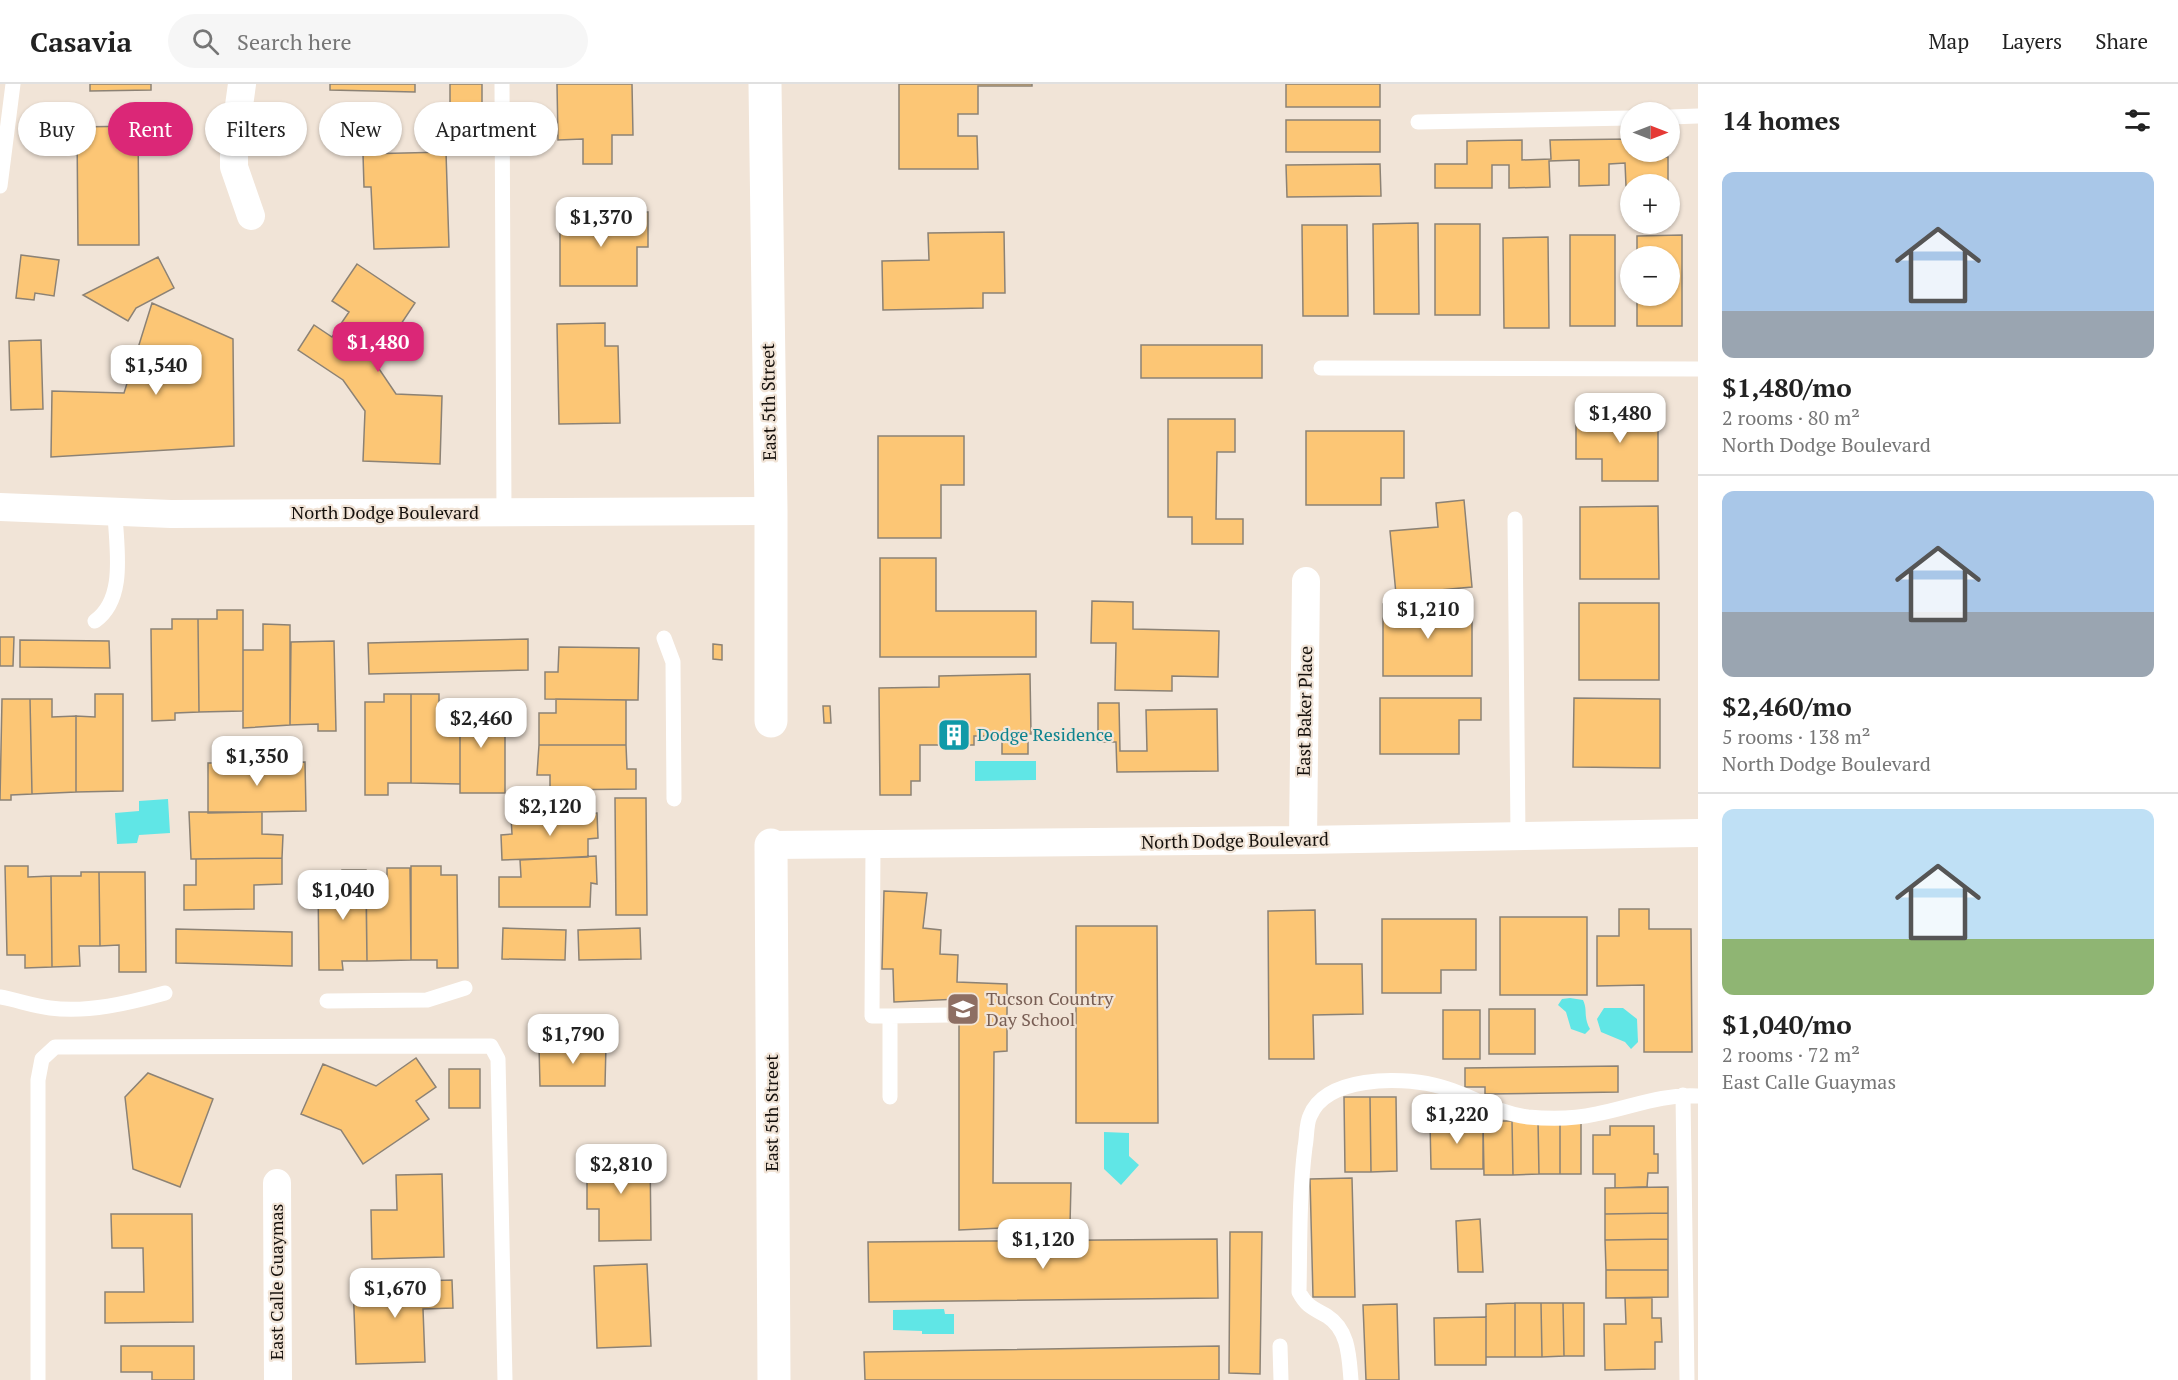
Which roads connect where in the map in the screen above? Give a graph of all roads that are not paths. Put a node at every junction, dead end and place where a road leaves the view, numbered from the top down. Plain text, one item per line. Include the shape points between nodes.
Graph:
1 (13, 84) edge
2 (242, 84) edge
3 (502, 84) edge
4 (765, 84) edge
5 (1698, 116) edge
6 (1680, 117) edge
7 (1620, 118) edge
8 (1418, 122) dead end
9 (0, 186) edge
10 (251, 216) dead end
11 (1321, 368) dead end
12 (1698, 369) edge
13 (0, 507) edge
14 (771, 511) junction
15 (115, 512) junction
16 (504, 512) junction
17 (1515, 519) dead end
18 (1306, 581) dead end
19 (95, 621) dead end
20 (663, 638) dead end
21 (771, 721) dead end
22 (674, 800) dead end
23 (1698, 832) edge
24 (1518, 836) junction
25 (1303, 840) junction
26 (873, 844) junction
27 (771, 845) joint
28 (465, 988) dead end
29 (165, 993) dead end
30 (0, 997) edge
31 (327, 1001) dead end
32 (949, 1015) dead end
33 (890, 1016) junction
34 (1691, 1095) edge
35 (890, 1097) dead end
36 (276, 1183) dead end
37 (1691, 1201) edge
38 (1692, 1302) edge
39 (1280, 1346) dead end
40 (38, 1380) edge
41 (278, 1380) edge
42 (505, 1380) edge
43 (774, 1380) edge
44 (1281, 1380) edge
45 (1351, 1380) edge
46 (1687, 1380) edge

1 - 9 lane
2 - 10 street via 234,167
3 - 16 lane
4 - 14 street, East 5th Street
5 - 6 lane
7 - 8 lane
11 - 12 lane
13 - 15 street, North Dodge Boulevard
14 - 16 street, North Dodge Boulevard
14 - 21 street, East 5th Street
15 - 16 street, North Dodge Boulevard
15 - 19 lane via 114,598
17 - 24 lane
18 - 25 street, East Baker Place
20 - 22 lane via 673,662
23 - 24 street, North Dodge Boulevard
24 - 25 street, North Dodge Boulevard
25 - 26 street, North Dodge Boulevard
26 - 27 street, North Dodge Boulevard
26 - 33 lane via 872,1016
27 - 43 street, East 5th Street
28 - 31 lane via 427,1000
29 - 30 lane via 123,1004 75,1009
32 - 33 lane
33 - 35 lane
34 - 37 lane
34 - 45 lane via 1652,1098 1596,1114 1546,1119 1509,1115 1435,1085 1414,1082 1365,1082 1341,1088 1320,1102 1310,1116 1300,1185 1299,1292 1307,1307 1328,1317 1341,1330 1348,1347
36 - 41 street, East Calle Guaymas
37 - 38 lane
38 - 46 lane
39 - 44 lane
40 - 42 lane via 38,1080 42,1059 56,1047 491,1046 498,1059

